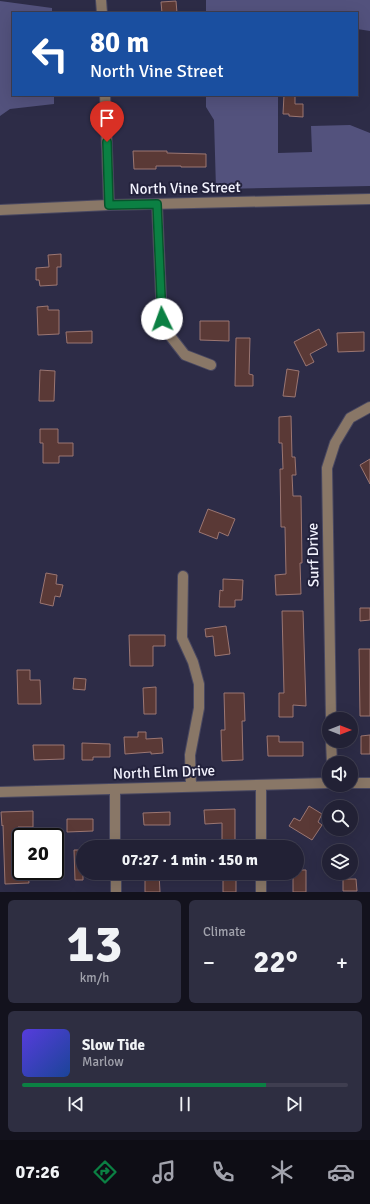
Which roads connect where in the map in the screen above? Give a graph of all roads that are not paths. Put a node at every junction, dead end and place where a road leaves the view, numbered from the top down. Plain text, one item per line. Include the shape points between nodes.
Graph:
1 (101, 0) edge
2 (102, 12) edge
3 (105, 96) edge
4 (370, 199) edge
5 (157, 204) junction
6 (109, 205) junction
7 (0, 210) edge
8 (211, 365) dead end
9 (370, 407) edge
10 (183, 576) dead end
11 (331, 712) edge
12 (322, 783) edge
13 (358, 783) edge
14 (370, 783) edge
15 (261, 785) junction
16 (191, 786) junction
17 (115, 789) junction
18 (0, 792) edge
19 (115, 840) edge
20 (261, 840) edge
21 (116, 880) edge
22 (261, 880) edge
23 (116, 892) edge
24 (261, 892) edge

1 - 2 street
3 - 6 street
4 - 5 street, North Vine Street
5 - 6 street, North Vine Street
5 - 8 street via 162,319 171,337 186,355
6 - 7 street, North Vine Street
9 - 11 street, Surf Drive via 350,418 335,443 327,468
10 - 16 street via 182,638 199,684 199,708 190,755
12 - 15 street, North Elm Drive
13 - 14 street
15 - 16 street, North Elm Drive
15 - 20 street
16 - 17 street, North Elm Drive
17 - 18 street, North Elm Drive
17 - 19 street
21 - 23 street
22 - 24 street

